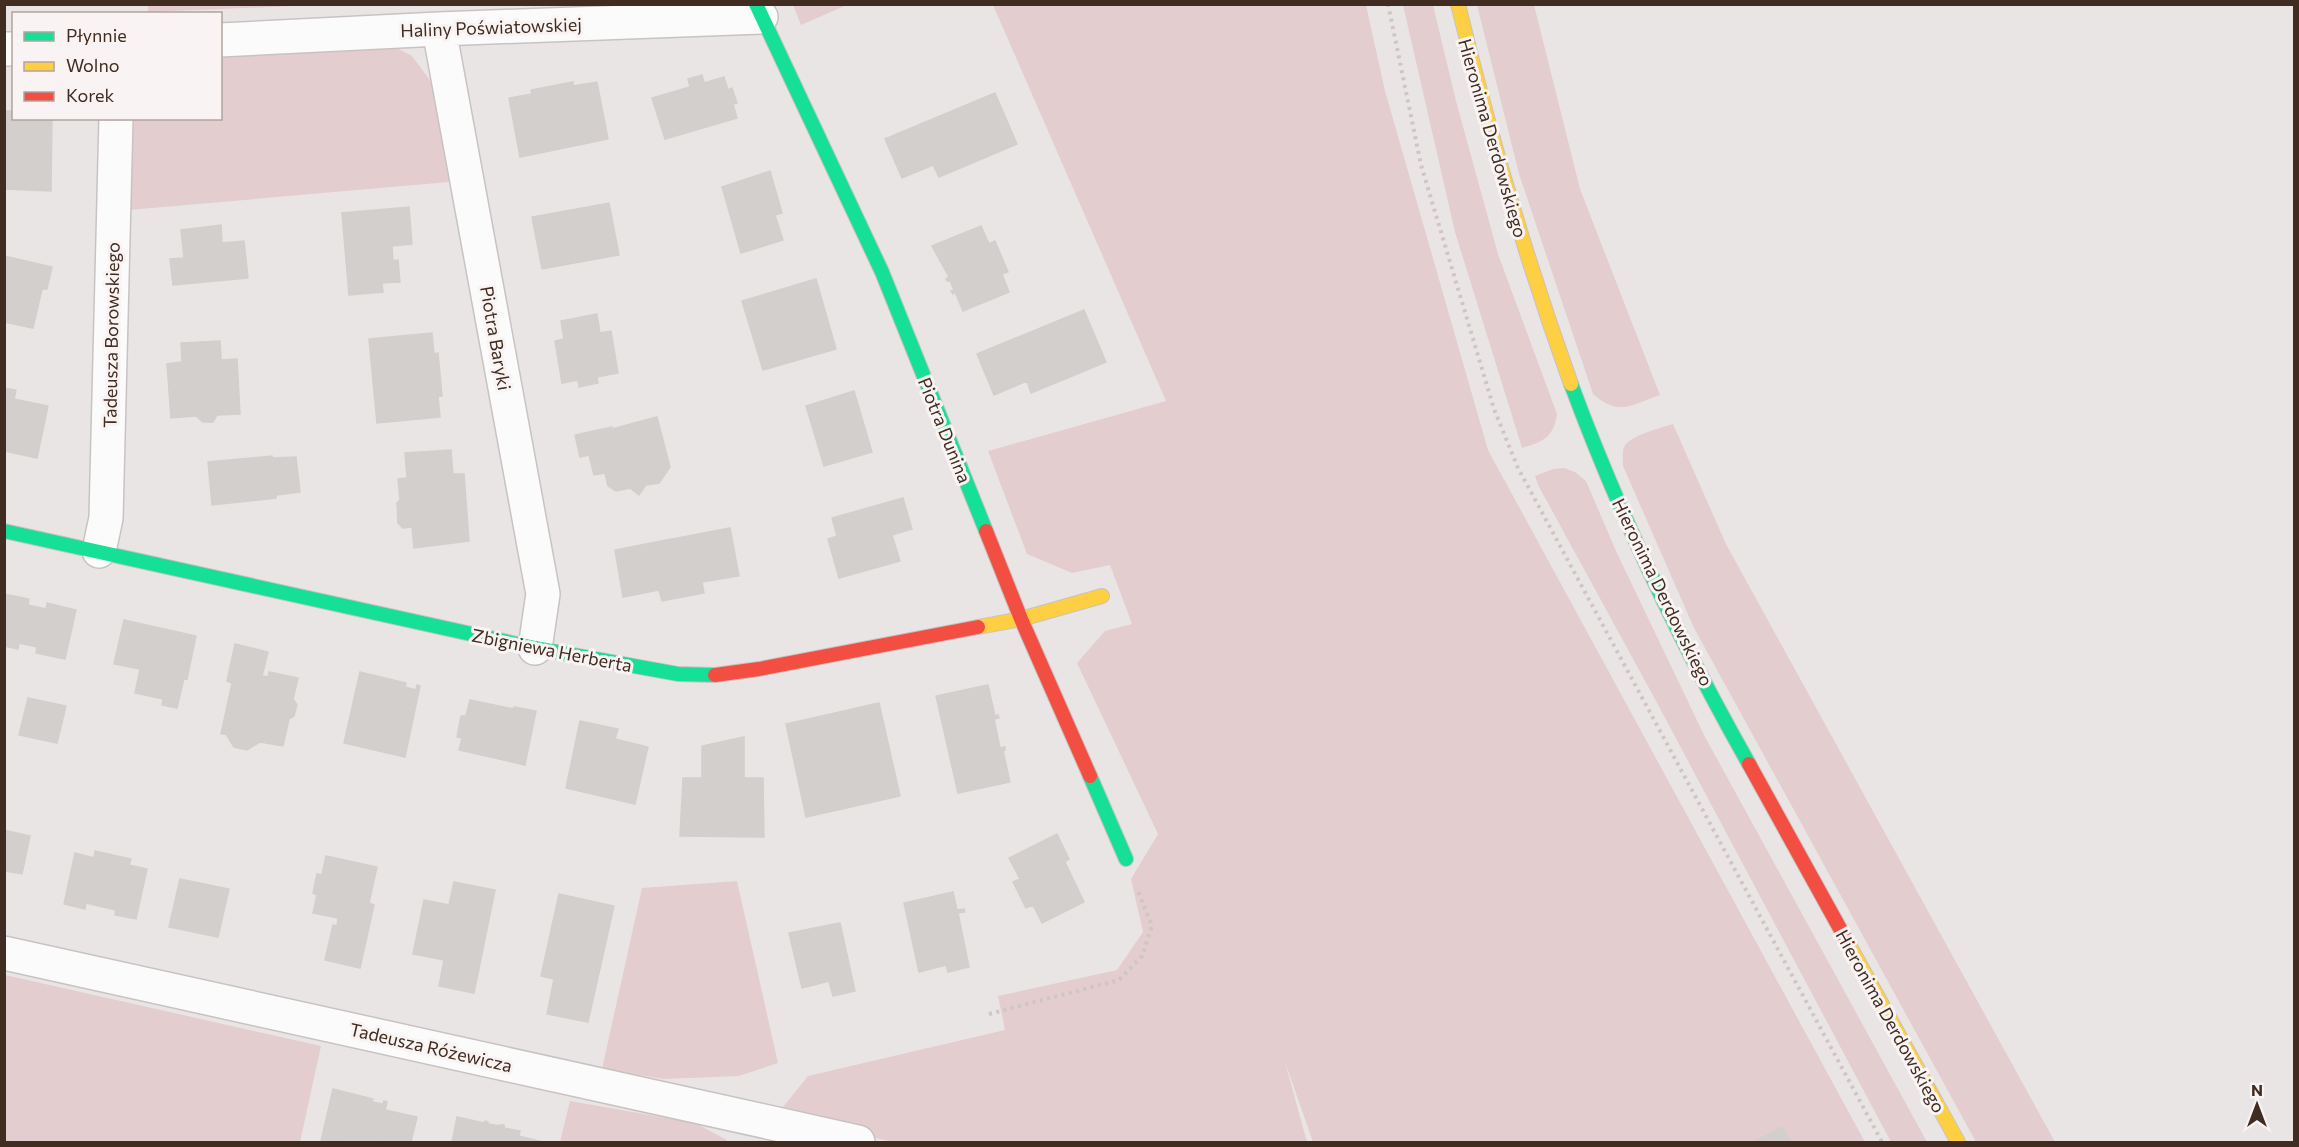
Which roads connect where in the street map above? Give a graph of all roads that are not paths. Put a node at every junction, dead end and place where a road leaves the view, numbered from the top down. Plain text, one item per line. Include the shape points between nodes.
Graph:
1 (1458, 4) edge
2 (758, 11) edge
3 (439, 29) junction
4 (222, 40) edge
5 (116, 120) edge
6 (4, 531) edge
7 (99, 551) junction
8 (1102, 596) dead end
9 (1021, 619) junction
10 (535, 648) junction
11 (1126, 859) road end
12 (4, 953) edge
13 (758, 1132) edge
14 (858, 1143) edge
15 (1958, 1143) edge

1 - 15 street, Hieronima Derdowskiego via 1503,182 1546,316 1591,437 1632,531 1678,633
2 - 3 street, Haliny Poświatowskiej
2 - 9 street, Piotra Dunina via 882,272
3 - 4 street, Haliny Poświatowskiej
3 - 10 street, Piotra Baryki via 543,594
5 - 7 street, Tadeusza Borowskiego via 106,519
6 - 7 street, Zbigniewa Herberta
7 - 10 street, Zbigniewa Herberta
8 - 9 street, Zbigniewa Herberta
9 - 10 street, Zbigniewa Herberta via 718,675 678,674
9 - 11 street, Piotra Dunina
12 - 13 street, Tadeusza Różewicza
13 - 14 street, Tadeusza Różewicza

